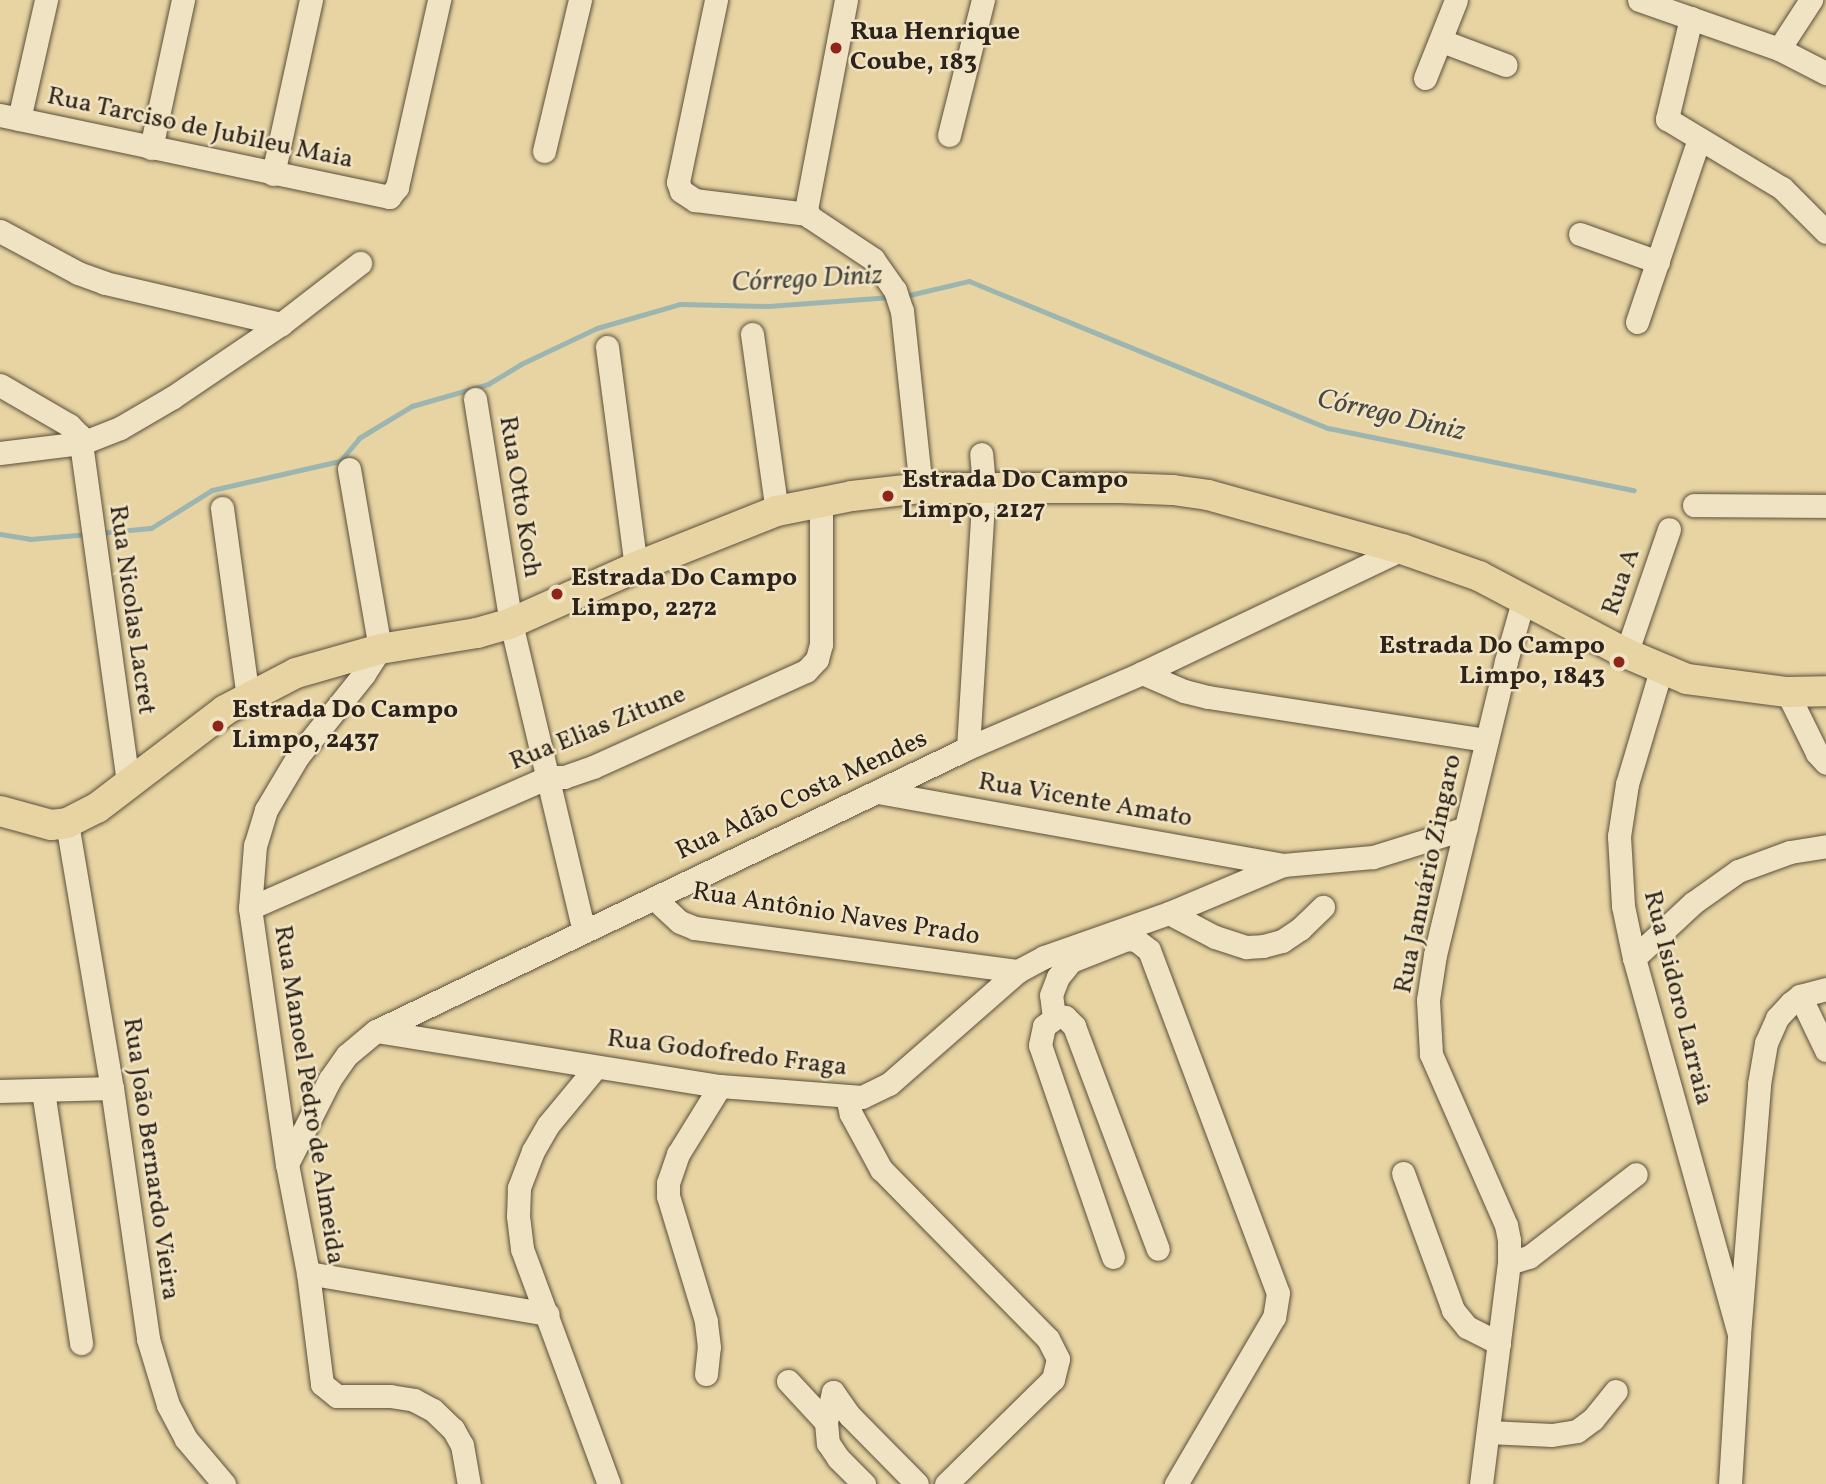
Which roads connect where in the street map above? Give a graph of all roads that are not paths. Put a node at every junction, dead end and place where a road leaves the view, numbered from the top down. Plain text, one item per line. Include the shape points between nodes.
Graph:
1 (46, 0) edge
2 (183, 0) edge
3 (311, 0) edge
4 (439, 0) edge
5 (580, 0) edge
6 (716, 0) edge
7 (846, 0) edge
8 (983, 0) edge
9 (1456, 0) edge
10 (1639, 0) edge
11 (1811, 0) edge
12 (1691, 18) junction
13 (1441, 41) junction
14 (1779, 49) junction
15 (1506, 65) dead end
16 (1826, 73) edge
17 (1425, 78) dead end
18 (9, 117) edge
19 (948, 135) dead end
20 (1699, 139) junction
21 (151, 148) junction
22 (544, 151) dead end
23 (273, 174) junction
24 (807, 210) junction
25 (1826, 228) edge
26 (0, 231) edge
27 (1580, 234) dead end
28 (1658, 262) junction
29 (360, 263) dead end
30 (1637, 322) dead end
31 (281, 324) junction
32 (752, 334) dead end
33 (607, 347) dead end
34 (0, 385) edge
35 (475, 399) dead end
36 (82, 443) junction
37 (0, 453) edge
38 (981, 454) dead end
39 (349, 469) dead end
40 (984, 485) junction
41 (921, 488) junction
42 (821, 502) junction
43 (1694, 505) dead end
44 (1826, 506) edge
45 (222, 508) dead end
46 (777, 511) junction
47 (1670, 529) dead end
48 (1402, 549) junction
49 (636, 567) junction
50 (1524, 598) junction
51 (511, 623) junction
52 (380, 649) junction
53 (1626, 654) junction
54 (1661, 670) junction
55 (1142, 673) junction
56 (1826, 691) edge
57 (1787, 692) junction
58 (248, 697) junction
59 (1487, 740) junction
60 (968, 748) junction
61 (1826, 763) edge
62 (548, 777) junction
63 (128, 784) junction
64 (878, 792) junction
65 (0, 811) edge
66 (67, 823) junction
67 (1465, 828) junction
68 (1826, 846) edge
69 (1283, 865) junction
70 (654, 898) junction
71 (1323, 907) dead end
72 (250, 908) junction
73 (1169, 913) junction
74 (584, 931) junction
75 (1634, 958) junction
76 (1018, 971) junction
77 (1826, 989) edge
78 (1800, 996) junction
79 (1054, 1018) junction
80 (376, 1031) junction
81 (1826, 1050) edge
82 (596, 1067) junction
83 (720, 1086) junction
84 (112, 1088) junction
85 (0, 1091) edge
86 (43, 1091) junction
87 (847, 1097) junction
88 (287, 1164) junction
89 (1403, 1173) dead end
90 (1636, 1174) dead end
91 (1158, 1249) dead end
92 (1113, 1257) dead end
93 (1509, 1263) junction
94 (308, 1273) junction
95 (548, 1314) junction
96 (1739, 1335) junction
97 (81, 1343) dead end
98 (1499, 1343) junction
99 (706, 1374) dead end
100 (788, 1381) dead end
101 (1616, 1391) dead end
102 (826, 1422) junction
103 (1488, 1432) junction
104 (224, 1484) edge
105 (469, 1484) edge
106 (609, 1484) edge
107 (864, 1484) edge
108 (917, 1484) edge
109 (946, 1484) edge
110 (1176, 1484) edge
111 (1481, 1484) edge
112 (1730, 1484) edge

1 - 18 street
2 - 21 street
3 - 23 street
4 - 23 street, Rua Tarciso de Jubileu Maia via 397,187 389,197
5 - 22 street
6 - 24 street via 678,181 681,191 695,200
7 - 24 street
8 - 19 street
9 - 13 street
10 - 12 street
11 - 14 street
12 - 14 street
12 - 20 street via 1667,119
13 - 15 street
13 - 17 street
14 - 16 street
18 - 21 street, Rua Tarciso de Jubileu Maia
20 - 25 street via 1782,188
20 - 28 street
21 - 23 street, Rua Tarciso de Jubileu Maia
24 - 41 street via 873,259 899,301
26 - 31 street via 105,283
27 - 28 street
28 - 30 street
29 - 31 street
31 - 36 street via 173,397 120,428
32 - 46 street
33 - 49 street
34 - 36 street via 69,425
35 - 51 street, Rua Otto Koch
36 - 37 street
36 - 63 street, Rua Nicolas Lacret
38 - 40 street
39 - 52 street
40 - 41 main road
40 - 48 main road via 1173,490 1263,508
40 - 60 street
41 - 42 main road
42 - 46 main road
42 - 62 street, Rua Elias Zitune via 821,644 812,666 593,767
43 - 44 street
45 - 58 street
46 - 49 main road
47 - 53 street, Rua A
48 - 50 main road via 1479,576
48 - 55 street, Rua Adão Costa Mendes
49 - 51 main road
50 - 53 main road
50 - 59 street, Rua Januário Zingaro
51 - 52 main road via 477,634
51 - 62 street, Rua Otto Koch
52 - 58 main road via 296,673
52 - 72 street, Rua Manoel Pedro de Almeida via 298,756 266,810 255,845
53 - 54 main road
54 - 57 main road via 1709,683
54 - 75 street, Rua Isidoro Larraia via 1627,784 1619,836 1623,906
55 - 59 street via 1208,697
55 - 60 street, Rua Adão Costa Mendes
56 - 57 main road
57 - 61 street
58 - 63 main road
59 - 67 street, Rua Januário Zingaro
60 - 64 street, Rua Adão Costa Mendes
62 - 72 street, Rua Elias Zitune
62 - 74 street, Rua Otto Koch
63 - 66 main road via 97,808
64 - 69 street, Rua Vicente Amato
64 - 70 street, Rua Adão Costa Mendes
65 - 66 main road via 51,825
66 - 84 street, Rua João Bernardo Vieira
67 - 69 street, Rua Godofredo Fraga via 1373,857
67 - 93 street, Rua Januário Zingaro via 1432,974 1428,1041 1506,1225
68 - 75 street via 1790,852 1738,871 1693,903
69 - 73 street, Rua Godofredo Fraga
70 - 74 street, Rua Adão Costa Mendes
70 - 76 street, Rua Antônio Naves Prado via 680,922 695,928
71 - 73 street via 1282,941 1246,947
72 - 88 street, Rua Manoel Pedro de Almeida
73 - 76 street, Rua Godofredo Fraga via 1044,957
74 - 80 street, Rua Adão Costa Mendes
75 - 96 street, Rua Isidoro Larraia
76 - 87 street, Rua Godofredo Fraga via 889,1084 874,1093
77 - 78 street
78 - 81 street
78 - 96 street via 1777,1017 1766,1043
79 - 91 street via 1065,1017 1074,1026
79 - 92 street via 1044,1026 1040,1045
79 - 110 street via 1051,995 1071,961 1127,939 1149,950 1278,1293 1270,1324
80 - 82 street, Rua Godofredo Fraga
80 - 88 street, Rua Adão Costa Mendes via 347,1055 330,1079
82 - 83 street, Rua Godofredo Fraga
82 - 95 street via 540,1137 519,1188 522,1249
83 - 87 street, Rua Godofredo Fraga
83 - 99 street via 678,1154 668,1183 706,1321
84 - 86 street
84 - 104 street, Rua João Bernardo Vieira via 148,1339 158,1378 186,1439
85 - 86 street
86 - 97 street
87 - 109 street via 851,1114 881,1169 1048,1339 1058,1360 1053,1379
88 - 94 street, Rua Manoel Pedro de Almeida
89 - 98 street via 1453,1310 1467,1327
90 - 93 street via 1529,1257
93 - 98 street, Rua Januário Zingaro
94 - 95 street
94 - 105 street, Rua Manoel Pedro de Almeida via 322,1384 344,1397 390,1396 414,1400 433,1410 462,1445
95 - 106 street
96 - 112 street
98 - 103 street, Rua Januário Zingaro
100 - 102 street
101 - 103 street via 1577,1431 1552,1435
102 - 107 street via 832,1451
102 - 108 street via 833,1392 850,1416
103 - 111 street, Rua Januário Zingaro

